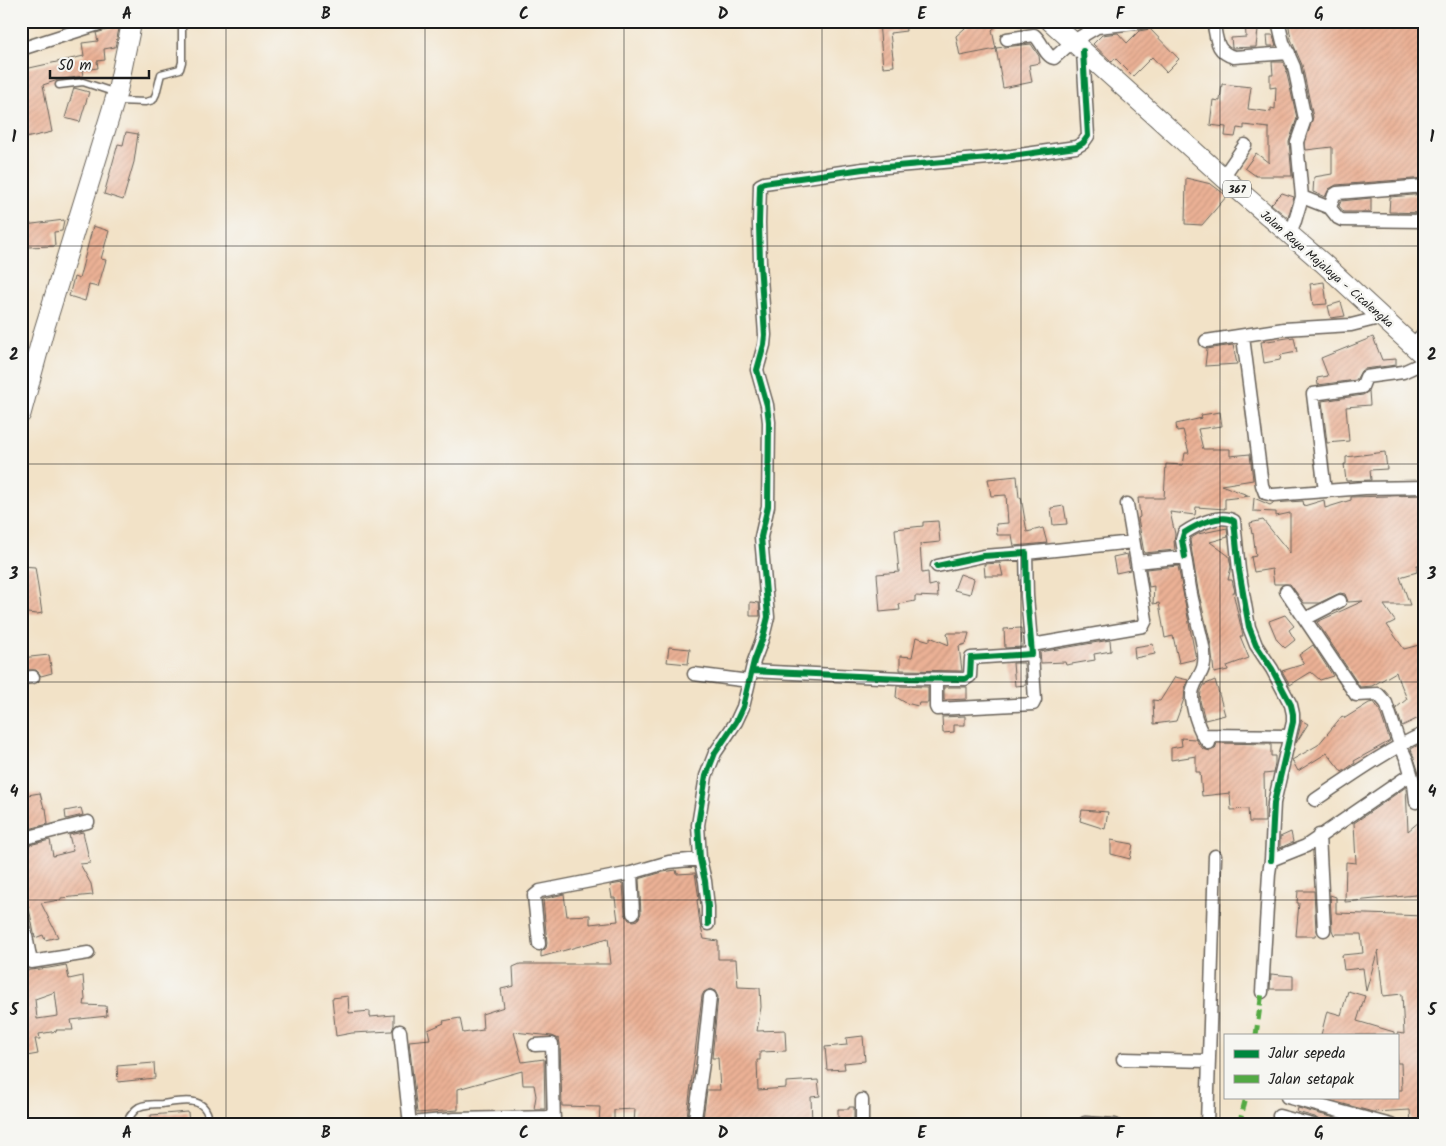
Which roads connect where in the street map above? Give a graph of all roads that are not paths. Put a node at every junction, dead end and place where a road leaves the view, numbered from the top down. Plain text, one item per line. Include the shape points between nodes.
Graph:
1 (108, 21) edge
2 (132, 21) edge
3 (1050, 21) edge
4 (1213, 21) edge
5 (1278, 21) edge
6 (1141, 22) edge
7 (182, 24) dead end
8 (1097, 24) edge
9 (1007, 39) dead end
10 (1078, 46) junction
11 (21, 49) edge
12 (1289, 53) junction
13 (59, 85) dead end
14 (116, 97) junction
15 (1245, 145) dead end
16 (1223, 177) junction
17 (1425, 186) edge
18 (1302, 197) junction
19 (1330, 208) junction
20 (1425, 221) edge
21 (1289, 235) junction
22 (1383, 317) junction
23 (1425, 332) edge
24 (1243, 337) junction
25 (1206, 341) dead end
26 (1418, 351) edge
27 (1425, 362) edge
28 (21, 414) edge
29 (1425, 487) edge
30 (1325, 491) junction
31 (1127, 504) dead end
32 (1133, 542) junction
33 (1026, 553) junction
34 (1185, 557) junction
35 (1136, 562) junction
36 (937, 566) dead end
37 (1286, 591) dead end
38 (1340, 600) dead end
39 (1305, 619) junction
40 (1032, 649) junction
41 (694, 674) dead end
42 (751, 676) junction
43 (936, 679) junction
44 (1425, 734) edge
45 (1289, 736) junction
46 (1400, 745) junction
47 (1411, 774) junction
48 (1315, 800) dead end
49 (1416, 802) dead end
50 (88, 822) dead end
51 (1319, 835) junction
52 (21, 839) edge
53 (1215, 856) dead end
54 (700, 859) junction
55 (1271, 860) junction
56 (631, 874) junction
57 (21, 910) edge
58 (632, 913) dead end
59 (708, 924) dead end
60 (1324, 930) dead end
61 (539, 944) dead end
62 (88, 953) dead end
63 (1262, 992) dead end
64 (710, 997) dead end
65 (400, 1031) dead end
66 (535, 1045) dead end
67 (1123, 1059) dead end
68 (1208, 1061) junction
69 (1282, 1098) edge
70 (1290, 1098) edge
71 (862, 1100) dead end
72 (1279, 1120) edge
73 (554, 1121) edge
74 (1368, 1122) edge
75 (1085, 1123) dead end
76 (410, 1124) edge
77 (1107, 1124) edge
78 (125, 1125) edge
79 (209, 1125) edge
80 (694, 1125) edge
81 (862, 1125) edge
82 (1207, 1125) edge
83 (1313, 1125) edge
84 (1391, 1125) edge

1 - 11 street
2 - 14 main road
3 - 10 main road, Jalan Raya Majalaya - Cicalengka / 367
4 - 12 street via 1219,48 1227,55
5 - 12 street
6 - 8 street
7 - 14 lane via 180,69 161,74 152,100
8 - 10 street
9 - 10 street via 1034,35 1053,58
10 - 16 main road, Jalan Raya Majalaya - Cicalengka / 367
10 - 42 street via 1088,136 1076,147 854,170 761,184 759,223 765,335 758,370 768,422 768,506 762,537 768,617
12 - 18 street via 1305,119 1296,142
13 - 14 lane via 83,82
14 - 28 main road
15 - 16 street
16 - 21 main road, Jalan Raya Majalaya - Cicalengka / 367
17 - 19 street via 1337,193
18 - 19 street
18 - 21 street
19 - 20 street via 1342,220
21 - 22 main road, Jalan Raya Majalaya - Cicalengka / 367
22 - 24 street via 1351,325 1284,329
22 - 26 main road, Jalan Raya Majalaya - Cicalengka / 367
23 - 26 street
24 - 25 street
24 - 30 street via 1265,493 1273,496
27 - 30 street via 1403,372 1366,377 1362,387 1313,394
29 - 30 street
31 - 32 street
32 - 33 street
32 - 35 street
33 - 36 street via 983,556
33 - 40 street
34 - 35 street
34 - 45 street via 1204,656 1202,673 1192,695 1197,722 1206,739
34 - 45 street via 1184,533 1207,521 1234,521 1249,627 1291,705 1294,714
35 - 40 street via 1145,625
37 - 39 street
38 - 39 street
39 - 46 street via 1356,695 1374,693 1382,697
40 - 43 street via 971,658 968,678
40 - 43 street via 1033,704 937,709
41 - 42 street
42 - 43 street
42 - 54 street via 743,707 708,771 698,825
44 - 46 street
45 - 55 street via 1274,803
46 - 47 street
46 - 48 street
47 - 49 street
47 - 51 street
50 - 52 street
51 - 55 street via 1306,846
51 - 60 street
53 - 68 street
54 - 56 street via 669,862
54 - 59 street
55 - 63 street
56 - 58 street
56 - 61 street via 540,891 534,896
57 - 62 street via 32,962
64 - 80 street
65 - 76 street
66 - 73 street via 552,1044
67 - 68 street
68 - 82 street
69 - 72 street
70 - 74 street
71 - 81 street
72 - 83 street
73 - 76 street via 455,1119
74 - 84 street
75 - 77 street
78 - 79 lane via 140,1106 192,1100 202,1106 209,1117

